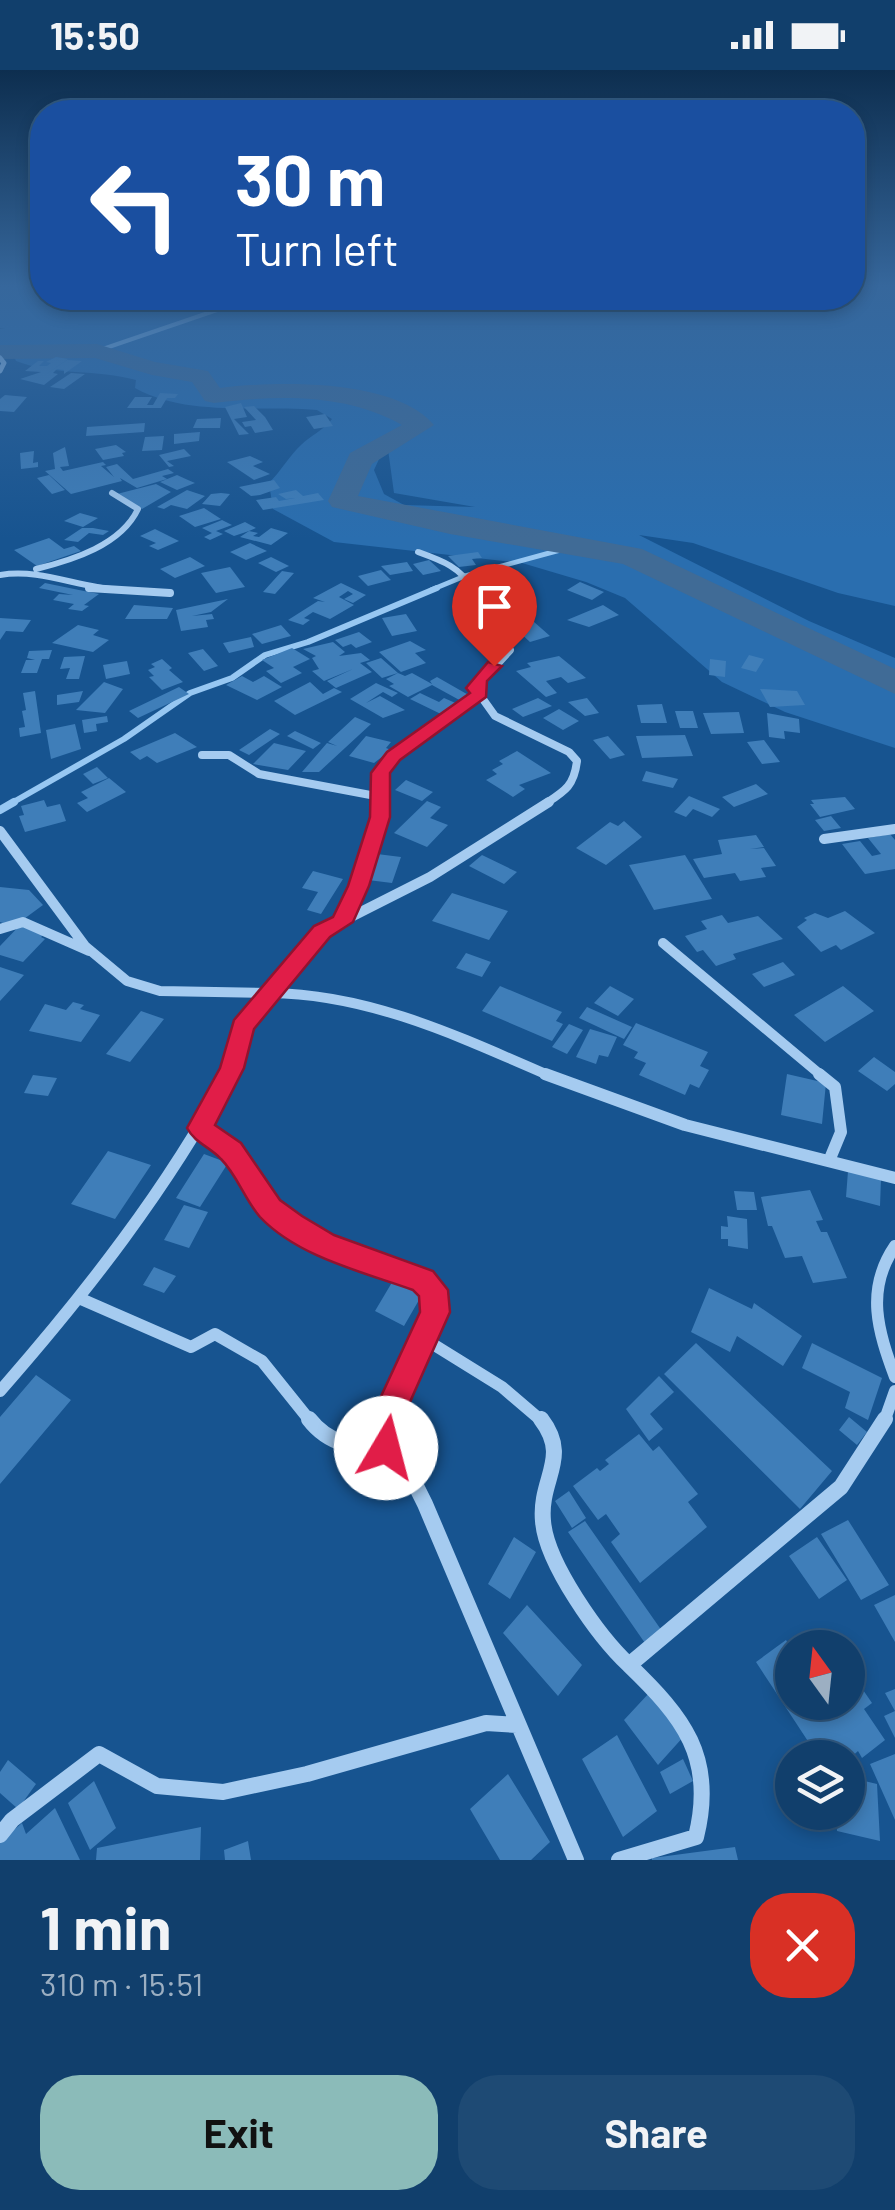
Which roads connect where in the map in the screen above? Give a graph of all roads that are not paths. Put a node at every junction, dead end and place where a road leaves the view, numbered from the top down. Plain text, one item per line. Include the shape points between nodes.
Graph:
1 (112, 494) dead end
2 (418, 552) dead end
3 (25, 571) junction
4 (0, 575) edge
5 (170, 593) dead end
6 (480, 694) junction
7 (202, 755) dead end
8 (381, 797) junction
9 (895, 829) edge
10 (0, 831) edge
11 (824, 839) dead end
12 (342, 922) junction
13 (0, 929) edge
14 (663, 942) dead end
15 (92, 952) junction
16 (270, 993) junction
17 (200, 1128) junction
18 (829, 1161) junction
19 (895, 1178) edge
20 (895, 1246) edge
21 (81, 1298) junction
22 (423, 1338) junction
23 (895, 1377) edge
24 (0, 1391) edge
25 (895, 1391) edge
26 (386, 1448) junction
27 (630, 1664) junction
28 (517, 1725) junction
29 (0, 1835) edge
30 (576, 1860) edge
31 (618, 1860) edge

1 - 3 street via 138,509 135,519 98,550
2 - 6 street via 449,562 464,576 510,650 479,678
3 - 4 street
3 - 5 street via 93,589
6 - 8 street via 394,756 380,773
6 - 12 street via 495,716 569,752 576,780 498,835
7 - 8 street via 229,756 259,774
8 - 12 street via 380,817
9 - 11 street
10 - 15 street
12 - 16 street via 322,932
13 - 15 street via 23,922 44,926
14 - 18 street via 835,1088 841,1132
15 - 16 street via 131,983 153,990
16 - 17 street via 243,1026 232,1068
16 - 18 street via 323,992 615,1103 736,1142
17 - 21 street
17 - 22 street via 232,1151 270,1208 292,1224 325,1245 430,1285 435,1312
18 - 19 street
20 - 23 street via 875,1276 874,1302
21 - 24 street
21 - 26 street via 191,1347 215,1334 229,1340 262,1362 319,1432 352,1448
22 - 26 street via 393,1400 383,1432
22 - 27 street via 480,1372 555,1436 558,1450 540,1513 544,1539 613,1650
25 - 27 street via 883,1425 840,1488
26 - 28 street via 404,1464 428,1506 444,1559 465,1594
27 - 31 street via 688,1730 704,1786 696,1836
28 - 29 street via 467,1728 223,1792 157,1786 98,1754
28 - 30 street

